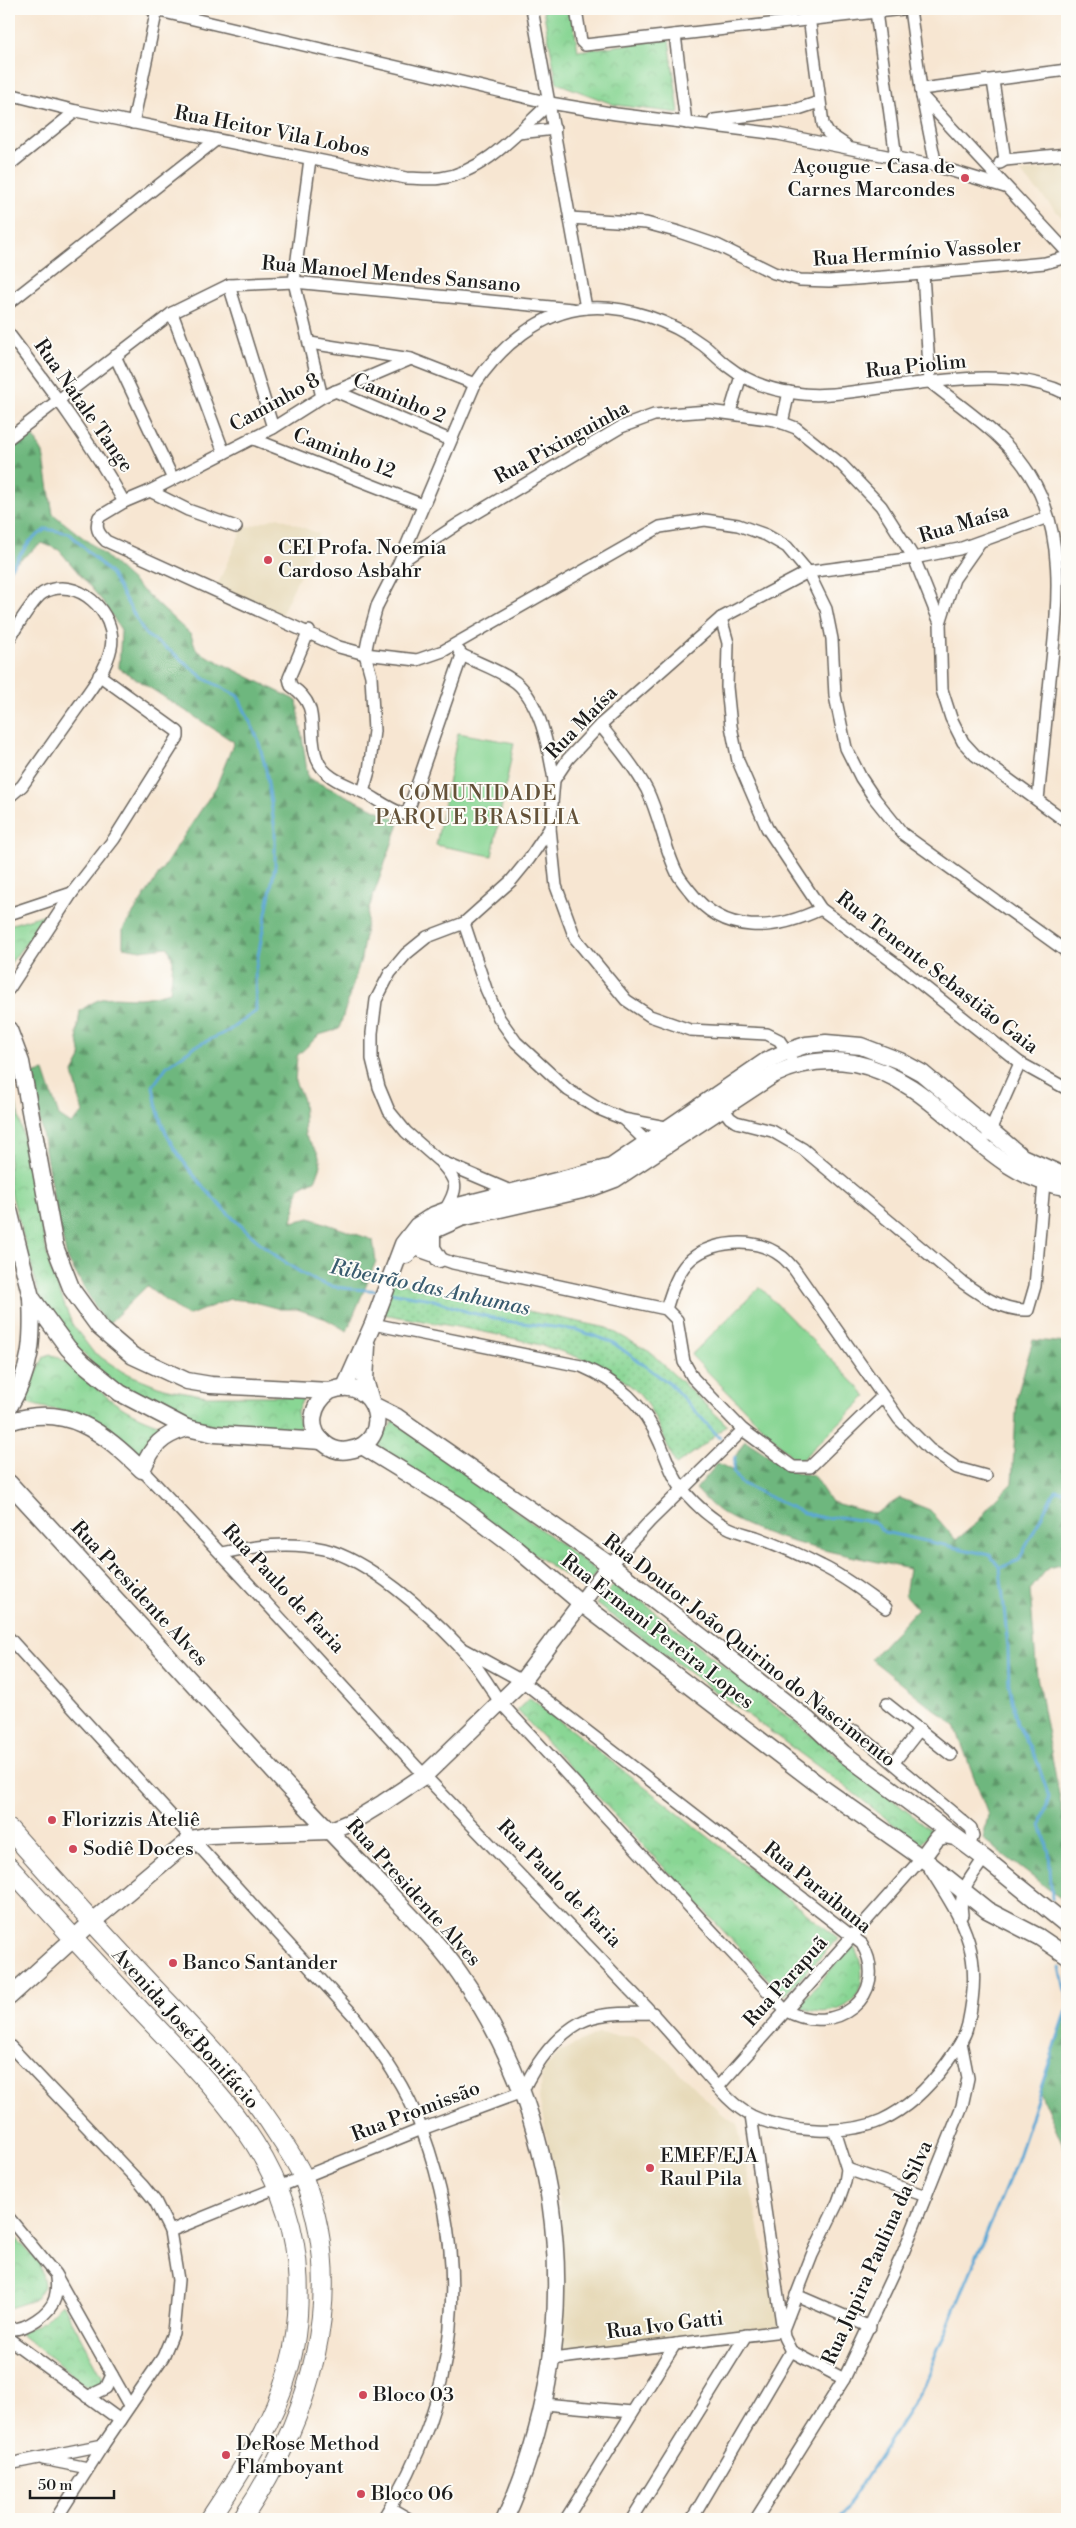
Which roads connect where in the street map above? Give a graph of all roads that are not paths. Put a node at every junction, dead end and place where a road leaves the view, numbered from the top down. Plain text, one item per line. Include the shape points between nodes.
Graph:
1 (155, 9) edge
2 (532, 9) edge
3 (576, 9) edge
4 (903, 9) edge
5 (910, 9) edge
6 (876, 12) junction
7 (809, 14) edge
8 (675, 35) junction
9 (1067, 70) edge
10 (993, 81) junction
11 (921, 92) junction
12 (9, 94) edge
13 (550, 102) junction
14 (819, 102) junction
15 (76, 111) junction
16 (133, 122) junction
17 (692, 123) junction
18 (555, 130) junction
19 (518, 132) junction
20 (216, 140) junction
21 (852, 149) junction
22 (1067, 154) edge
23 (896, 158) junction
24 (310, 159) junction
25 (1006, 160) junction
26 (9, 165) edge
27 (936, 166) junction
28 (989, 168) junction
29 (1005, 187) junction
30 (570, 218) junction
31 (1067, 252) edge
32 (1067, 257) edge
33 (923, 274) junction
34 (294, 282) junction
35 (229, 285) junction
36 (9, 303) edge
37 (583, 309) junction
38 (172, 313) junction
39 (9, 334) edge
40 (310, 344) junction
41 (115, 356) junction
42 (411, 359) junction
43 (741, 376) junction
44 (930, 382) junction
45 (475, 384) junction
46 (335, 392) junction
47 (789, 392) junction
48 (1067, 394) edge
49 (322, 397) junction
50 (59, 399) junction
51 (730, 412) junction
52 (782, 423) junction
53 (273, 428) junction
54 (9, 438) edge
55 (251, 438) junction
56 (450, 440) junction
57 (224, 453) junction
58 (173, 479) junction
59 (150, 491) junction
60 (124, 502) junction
61 (423, 505) junction
62 (1048, 517) junction
63 (236, 527) dead end
64 (980, 541) junction
65 (914, 558) junction
66 (399, 563) junction
67 (808, 572) junction
68 (721, 618) junction
69 (940, 623) junction
70 (309, 632) junction
71 (9, 639) edge
72 (454, 645) junction
73 (365, 654) junction
74 (462, 655) junction
75 (99, 675) junction
76 (600, 725) junction
77 (554, 780) junction
78 (363, 792) junction
79 (9, 797) edge
80 (1038, 800) junction
81 (1067, 822) edge
82 (550, 828) junction
83 (72, 893) junction
84 (821, 909) junction
85 (9, 914) edge
86 (464, 923) junction
87 (1067, 952) edge
88 (9, 989) edge
89 (9, 1030) edge
90 (15, 1056) edge
91 (790, 1058) junction
92 (1020, 1063) junction
93 (1067, 1089) edge
94 (719, 1102) junction
95 (622, 1119) junction
96 (675, 1132) junction
97 (987, 1138) junction
98 (653, 1148) junction
99 (438, 1160) junction
100 (1067, 1177) edge
101 (1044, 1183) junction
102 (1067, 1187) edge
103 (514, 1198) junction
104 (9, 1210) edge
105 (445, 1210) junction
106 (432, 1231) junction
107 (407, 1246) junction
108 (439, 1259) junction
109 (31, 1297) junction
110 (666, 1309) junction
111 (372, 1325) junction
112 (337, 1389) junction
113 (883, 1396) junction
114 (13, 1400) edge
115 (372, 1403) junction
116 (29, 1416) junction
117 (9, 1422) edge
118 (187, 1428) junction
119 (743, 1430) junction
120 (322, 1441) junction
121 (362, 1446) junction
122 (142, 1470) junction
123 (986, 1476) dead end
124 (9, 1483) edge
125 (683, 1490) junction
126 (222, 1553) junction
127 (610, 1565) junction
128 (581, 1603) junction
129 (886, 1608) dead end
130 (9, 1638) edge
131 (460, 1647) junction
132 (522, 1681) junction
133 (500, 1702) junction
134 (887, 1704) dead end
135 (920, 1729) junction
136 (855, 1731) dead end
137 (951, 1755) dead end
138 (894, 1762) junction
139 (425, 1775) junction
140 (9, 1829) edge
141 (329, 1831) junction
142 (954, 1837) junction
143 (191, 1839) junction
144 (968, 1846) junction
145 (984, 1858) junction
146 (925, 1861) junction
147 (9, 1867) edge
148 (962, 1891) junction
149 (92, 1922) junction
150 (963, 1922) junction
151 (1067, 1925) edge
152 (852, 1936) junction
153 (73, 1939) junction
154 (1067, 1956) edge
155 (9, 1997) edge
156 (785, 2010) junction
157 (652, 2013) junction
158 (962, 2042) junction
159 (9, 2046) edge
160 (718, 2087) junction
161 (522, 2092) junction
162 (751, 2116) junction
163 (422, 2129) junction
164 (836, 2131) junction
165 (847, 2169) junction
166 (303, 2177) junction
167 (280, 2188) junction
168 (926, 2196) junction
169 (9, 2218) edge
170 (170, 2231) junction
171 (55, 2274) junction
172 (796, 2295) junction
173 (870, 2327) junction
174 (9, 2328) edge
175 (782, 2331) junction
176 (746, 2336) junction
177 (9, 2339) edge
178 (675, 2344) junction
179 (791, 2351) junction
180 (552, 2360) junction
181 (112, 2375) junction
182 (844, 2379) junction
183 (87, 2397) junction
184 (544, 2404) junction
185 (129, 2405) junction
186 (632, 2412) junction
187 (120, 2420) junction
188 (103, 2445) junction
189 (9, 2456) edge
190 (37, 2458) junction
191 (9, 2464) edge
192 (88, 2468) junction
193 (390, 2508) junction
194 (56, 2519) edge
195 (210, 2519) edge
196 (242, 2519) edge
197 (383, 2519) edge
198 (409, 2519) edge
199 (505, 2519) edge
200 (566, 2519) edge
201 (632, 2519) edge
202 (692, 2519) edge
203 (756, 2519) edge

1 - 13 street
1 - 16 street
2 - 13 street
3 - 8 street via 582,44
4 - 6 street
5 - 11 street
6 - 7 street
6 - 23 street
7 - 8 street
7 - 14 street
8 - 17 street
9 - 10 street
10 - 11 street
10 - 25 street
11 - 27 street
11 - 28 street
12 - 15 street, Rua Heitor Vila Lobos
13 - 17 street
13 - 18 street
13 - 19 street, Rua Heitor Vila Lobos
14 - 17 street via 787,111
14 - 21 street via 828,133
15 - 16 street, Rua Heitor Vila Lobos
15 - 26 street
16 - 20 street, Rua Heitor Vila Lobos
17 - 21 street via 778,134
18 - 19 street
18 - 30 street
19 - 24 street, Rua Heitor Vila Lobos via 472,169 441,178 406,178
20 - 24 street, Rua Heitor Vila Lobos
20 - 36 street
21 - 23 street
22 - 25 street
23 - 27 street
24 - 34 street
25 - 28 street
27 - 29 street
28 - 29 street
29 - 31 street
30 - 33 street, Rua Hermínio Vassoler via 646,223 717,245 774,273 800,280
30 - 37 street
32 - 33 street, Rua Hermínio Vassoler
33 - 44 street
34 - 35 street, Rua Manoel Mendes Sansano
34 - 37 street, Rua Manoel Mendes Sansano
34 - 40 street
35 - 38 street, Rua Manoel Mendes Sansano
35 - 53 street
37 - 43 street, Rua Manoel Mendes Sansano via 634,312 667,324 703,345
37 - 45 street via 543,320 489,364
38 - 41 street, Rua Manoel Mendes Sansano
38 - 57 street
39 - 50 street, Rua Natale Tange
40 - 42 street
40 - 49 street
41 - 50 street, Rua Manoel Mendes Sansano
41 - 58 street
42 - 45 street
42 - 46 street, Caminho 8
43 - 47 street, Rua Piolim
43 - 51 street
44 - 47 street, Rua Piolim via 828,395
44 - 48 street, Rua Piolim via 1025,380
44 - 62 street via 1010,448 1030,475
45 - 56 street
46 - 49 street, Caminho 8
46 - 56 street, Caminho 2
47 - 52 street
49 - 53 street, Caminho 8
50 - 54 street, Rua Manoel Mendes Sansano
50 - 60 street, Rua Natale Tange
51 - 52 street, Rua Pixinguinha
51 - 66 street, Rua Pixinguinha via 709,410 654,416 621,427
52 - 65 street, Rua Pixinguinha via 796,428 842,466 881,506
53 - 55 street, Caminho 8
55 - 57 street, Caminho 8
55 - 61 street, Caminho 12
56 - 61 street
57 - 58 street, Caminho 8
58 - 59 street, Caminho 8
59 - 60 street, Caminho 8
59 - 63 street via 188,510
60 - 70 street, Caminho 8 via 99,517 96,524 98,532 106,541
61 - 66 street
62 - 64 street, Rua Maísa
62 - 80 street via 1055,547 1058,607
64 - 65 street, Rua Maísa via 959,549
64 - 69 street via 954,579
65 - 67 street, Rua Maísa
65 - 69 street, Rua Pixinguinha
66 - 73 street via 377,606
67 - 68 street, Rua Maísa
67 - 72 street via 787,547 738,525 705,520 660,528
67 - 87 street via 826,609 832,639 834,696 846,748 870,792 904,834
68 - 76 street, Rua Maísa
68 - 84 street, Rua Tenente Sebastião Gaia via 728,644 727,686 738,761 767,828
69 - 80 street, Rua Pixinguinha via 942,690 963,742 975,755
70 - 73 street via 339,647
70 - 78 street via 292,668 289,683 303,694 308,703 317,759 323,769 340,783
71 - 75 street via 41,594 63,588 74,589 98,605 111,629 110,651
72 - 73 street via 417,660
72 - 74 street
73 - 78 street via 371,676 374,731
74 - 77 street via 521,687 547,738
74 - 78 street via 408,811 404,814
75 - 79 street via 22,786
75 - 83 street via 178,732 178,737 114,839
76 - 77 street, Rua Maísa via 568,759
76 - 84 street via 628,759 647,791 677,874 701,906 721,918 745,926 800,919
77 - 82 street, Rua Maísa
80 - 81 street, Rua Pixinguinha
82 - 86 street via 511,881
82 - 91 street, Rua Maísa via 556,886 575,938 626,1000 650,1016 690,1030 768,1034 779,1040
83 - 85 street
83 - 88 street
84 - 92 street, Rua Tenente Sebastião Gaia
86 - 95 street via 486,989 499,1018 516,1042 568,1090 599,1110
86 - 99 street via 427,937 406,954 390,973 376,1000 373,1025 372,1059 379,1087 390,1111 406,1132
89 - 90 street
90 - 112 street via 55,1247 72,1290 99,1327 133,1356 187,1381 211,1385
91 - 94 street via 773,1075
91 - 97 street via 876,1068 914,1088
92 - 93 street, Rua Tenente Sebastião Gaia
92 - 97 street
94 - 96 street
94 - 101 street via 736,1122 772,1130 803,1149 962,1282 986,1299 1017,1310 1028,1310 1035,1286
95 - 96 street
95 - 98 street
96 - 98 street
97 - 100 street
97 - 101 street via 1012,1167
98 - 103 street via 615,1179 591,1188
99 - 103 street
99 - 105 street via 456,1184 456,1191
101 - 102 street
103 - 105 street
103 - 106 street
104 - 109 street
105 - 107 street via 418,1226
106 - 107 street
106 - 108 street via 432,1248
107 - 108 street
107 - 111 street via 391,1272
108 - 110 street
109 - 114 street via 29,1365
109 - 118 street via 83,1363 120,1393
110 - 113 street via 686,1264 700,1252 715,1246 760,1245 780,1255 794,1270
110 - 119 street via 677,1320 687,1370
111 - 112 street
111 - 115 street via 365,1380
111 - 125 street via 581,1366 604,1376 642,1408
112 - 115 street via 364,1394
112 - 120 street via 322,1397 313,1414 316,1433
113 - 119 street via 810,1467 793,1467
113 - 123 street via 899,1419 929,1449 957,1468
114 - 116 street
115 - 121 street via 376,1427
115 - 127 street, Rua Doutor João Quirino do Nascimento
116 - 117 street, Rua Paulo de Faria
116 - 122 street, Rua Paulo de Faria via 60,1416 88,1425
118 - 120 street via 215,1434
118 - 122 street via 169,1434 154,1446
119 - 125 street
120 - 121 street via 337,1450 354,1450
121 - 128 street, Rua Ermani Pereira Lopes via 460,1506 518,1549
122 - 126 street, Rua Paulo de Faria
124 - 141 street, Rua Presidente Alves
125 - 127 street
125 - 129 street via 728,1528 821,1565
126 - 131 street, Rua Paraibuna via 253,1546 286,1544 324,1549 345,1557 402,1594
126 - 139 street, Rua Paulo de Faria
127 - 128 street
127 - 142 street, Rua Doutor João Quirino do Nascimento via 808,1720 843,1753
128 - 132 street
128 - 146 street, Rua Ermani Pereira Lopes via 824,1789
130 - 143 street
131 - 132 street, Rua Paraibuna
131 - 133 street, Rua Paraibuna
132 - 133 street
132 - 152 street, Rua Paraibuna
133 - 139 street
133 - 156 street, Rua Paraibuna
134 - 135 street
135 - 137 street
135 - 138 street
136 - 138 street
138 - 144 street via 971,1828 973,1836
139 - 141 street via 362,1816
139 - 157 street, Rua Paulo de Faria
140 - 149 main road, Avenida José Bonifácio
141 - 143 street via 210,1835
141 - 161 street, Rua Presidente Alves via 459,1972 490,2023
142 - 144 street, Rua Doutor João Quirino do Nascimento
142 - 146 street via 945,1835 937,1838
143 - 149 street
143 - 163 street via 354,2016 400,2084
144 - 145 street, Rua Doutor João Quirino do Nascimento
145 - 148 street
145 - 151 street, Rua Doutor João Quirino do Nascimento
146 - 148 street, Rua Ermani Pereira Lopes
146 - 150 street, Rua Paulo de Faria
146 - 152 street, Rua Parapuã
147 - 153 main road, Avenida José Bonifácio
148 - 150 street
148 - 154 street, Rua Ermani Pereira Lopes via 987,1910 1039,1937
149 - 153 street
149 - 166 main road, Avenida José Bonifácio via 230,2067 253,2095
150 - 158 street, Rua Paulo de Faria via 973,1966 970,2016
152 - 156 street, Rua Parapuã
152 - 156 street, Rua Paraibuna via 865,1949 870,1970 868,1986 850,2011 836,2018 810,2020
153 - 155 street
153 - 167 main road, Avenida José Bonifácio via 212,2086 258,2149
156 - 160 street, Rua Parapuã
157 - 160 street, Rua Paulo de Faria
157 - 161 street via 608,2015 581,2022 549,2048 535,2066
158 - 164 street, Rua Paulo de Faria via 934,2080 910,2102 880,2121
158 - 168 street, Rua Jupira Paulina da Silva via 968,2078 962,2106
159 - 170 street via 142,2185 155,2201
160 - 162 street, Rua Paulo de Faria
161 - 163 street, Rua Promissão
161 - 180 street, Rua Presidente Alves via 543,2159 553,2218 557,2271
162 - 164 street, Rua Paulo de Faria via 796,2128
162 - 175 street
163 - 166 street, Rua Promissão
163 - 193 street via 447,2228 453,2294 451,2326 434,2411 418,2454
164 - 165 street
165 - 168 street
165 - 172 street via 838,2202
166 - 167 street, Rua Promissão
166 - 196 main road, Avenida José Bonifácio via 323,2259 322,2312 317,2349 299,2412
167 - 170 street, Rua Promissão
167 - 195 main road, Avenida José Bonifácio via 292,2227 298,2265 299,2306 288,2371 261,2437
168 - 173 street, Rua Jupira Paulina da Silva
169 - 171 street
170 - 185 street via 178,2280 172,2333 164,2356
171 - 174 street via 55,2300 44,2313 29,2324
171 - 181 street
172 - 173 street
172 - 175 street
173 - 182 street, Rua Jupira Paulina da Silva
175 - 176 street, Rua Ivo Gatti
175 - 179 street
176 - 178 street, Rua Ivo Gatti
176 - 201 street
177 - 183 street
178 - 180 street, Rua Ivo Gatti
178 - 186 street
179 - 182 street
179 - 202 street
180 - 184 street, Rua Presidente Alves
181 - 183 street via 106,2388
181 - 185 street
182 - 203 street, Rua Jupira Paulina da Silva
183 - 187 street
184 - 186 street
184 - 199 street, Rua Presidente Alves via 536,2438
185 - 187 street
186 - 200 street
187 - 188 street
188 - 190 street
188 - 192 street
189 - 190 street
190 - 191 street
190 - 192 street
192 - 194 street
193 - 197 street
193 - 198 street

